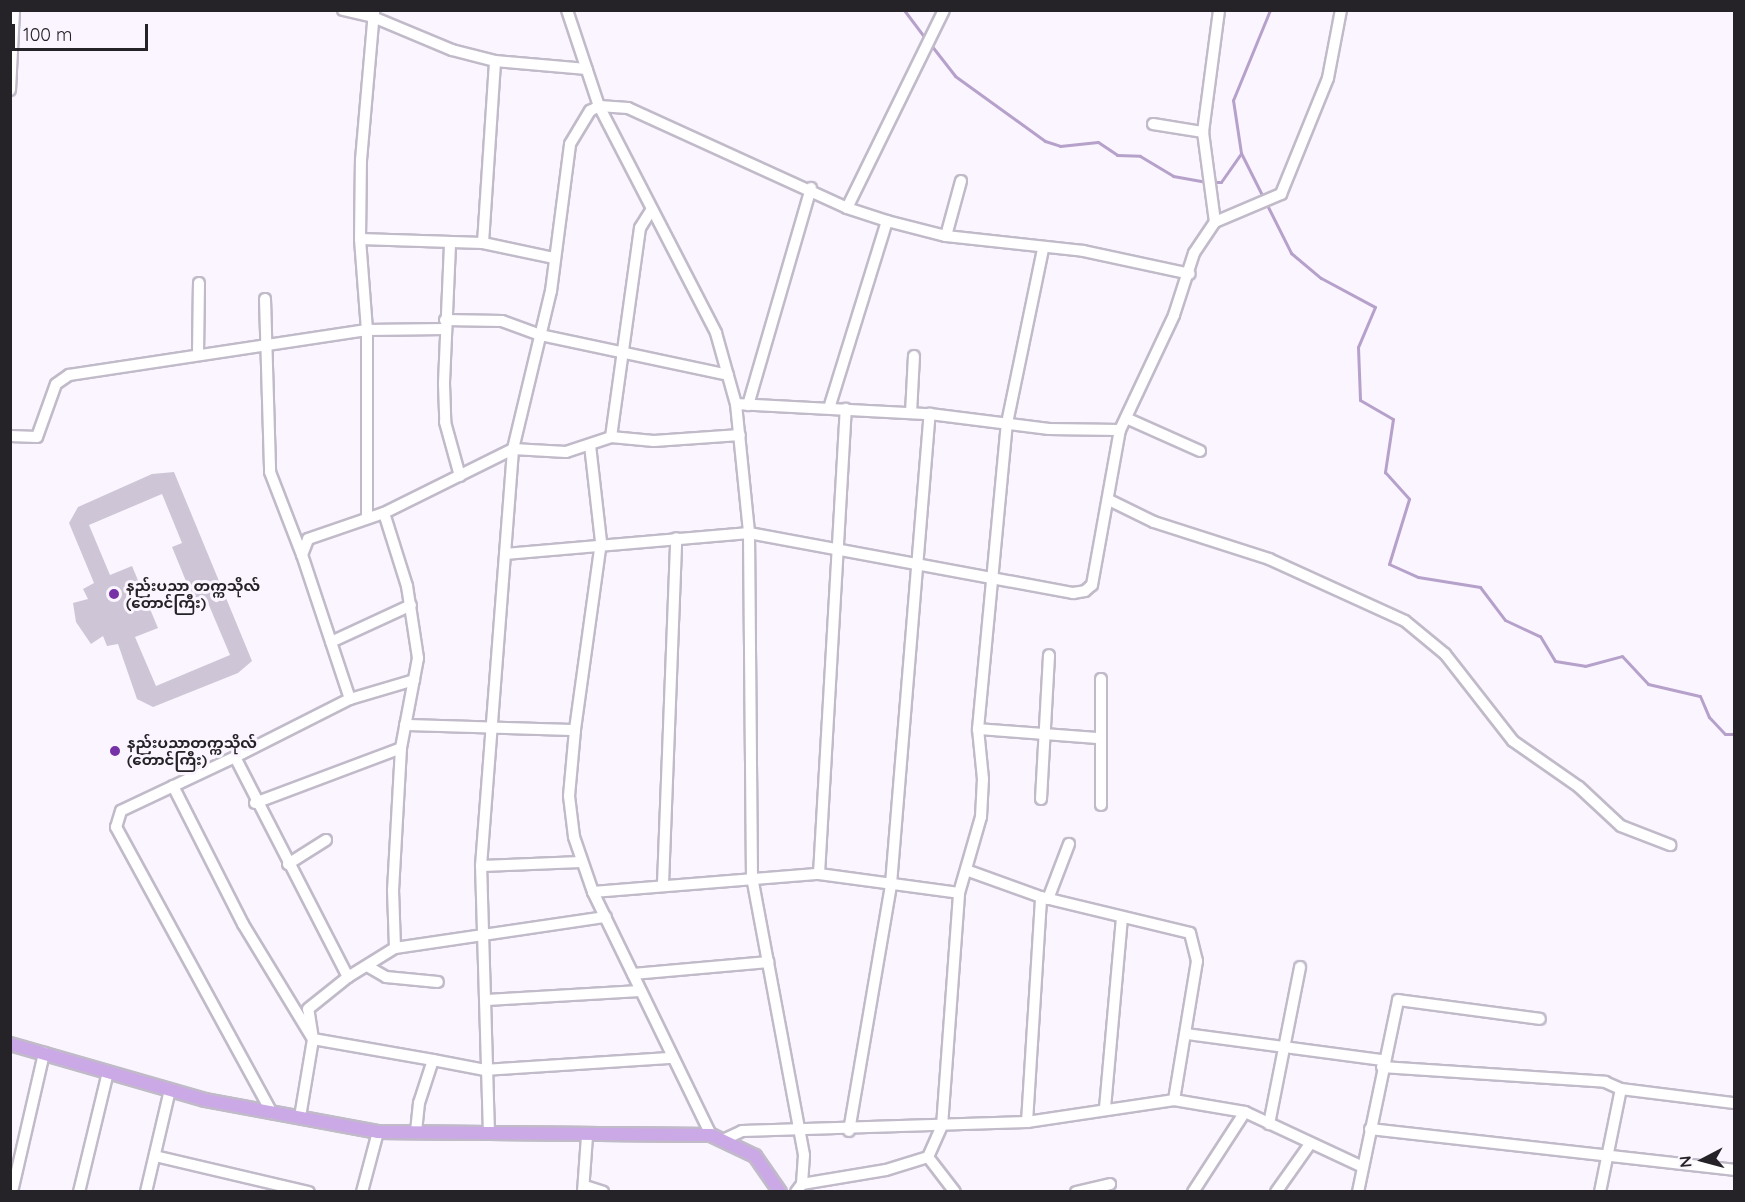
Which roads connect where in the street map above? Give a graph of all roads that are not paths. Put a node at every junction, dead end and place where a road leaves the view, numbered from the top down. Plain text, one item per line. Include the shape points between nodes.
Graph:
1 (14, 10) edge
2 (344, 10) edge
3 (567, 10) edge
4 (944, 10) edge
5 (1219, 10) edge
6 (1341, 10) edge
7 (374, 14) edge
8 (495, 61) junction
9 (587, 69) junction
10 (10, 90) edge
11 (599, 106) junction
12 (1153, 124) dead end
13 (1203, 132) junction
14 (960, 182) dead end
15 (811, 188) junction
16 (652, 208) junction
17 (847, 208) junction
18 (887, 221) junction
19 (1215, 222) junction
20 (946, 236) junction
21 (360, 239) junction
22 (483, 243) junction
23 (450, 245) junction
24 (1043, 249) junction
25 (554, 258) junction
26 (1190, 274) junction
27 (199, 283) dead end
28 (265, 299) dead end
29 (445, 324) junction
30 (367, 330) junction
31 (540, 335) junction
32 (268, 346) junction
33 (621, 352) junction
34 (198, 354) junction
35 (914, 356) dead end
36 (728, 375) junction
37 (742, 405) junction
38 (829, 408) junction
39 (846, 409) junction
40 (911, 413) junction
41 (930, 414) junction
42 (1126, 418) junction
43 (1007, 423) junction
44 (1120, 430) junction
45 (740, 435) junction
46 (10, 436) edge
47 (611, 437) junction
48 (590, 445) junction
49 (513, 449) junction
50 (1200, 451) dead end
51 (460, 476) junction
52 (1109, 500) junction
53 (384, 513) junction
54 (367, 518) junction
55 (749, 533) junction
56 (676, 538) junction
57 (601, 542) junction
58 (840, 548) junction
59 (505, 554) junction
60 (302, 555) junction
61 (916, 562) junction
62 (994, 576) junction
63 (411, 605) junction
64 (331, 642) junction
65 (1049, 655) dead end
66 (1101, 679) dead end
67 (414, 680) junction
68 (350, 699) junction
69 (405, 725) junction
70 (491, 729) junction
71 (978, 729) junction
72 (575, 730) junction
73 (1045, 733) junction
74 (1099, 738) junction
75 (401, 748) junction
76 (235, 757) junction
77 (173, 786) junction
78 (1041, 799) dead end
79 (255, 803) junction
80 (1101, 805) dead end
81 (326, 840) dead end
82 (1069, 844) dead end
83 (1670, 844) dead end
84 (582, 862) junction
85 (288, 864) junction
86 (481, 866) junction
87 (966, 870) junction
88 (819, 874) junction
89 (752, 877) junction
90 (663, 884) junction
91 (891, 884) junction
92 (593, 892) junction
93 (960, 893) junction
94 (1045, 898) junction
95 (606, 917) junction
96 (1122, 918) junction
97 (484, 937) junction
98 (395, 948) junction
99 (768, 962) junction
100 (367, 966) junction
101 (1300, 967) dead end
102 (633, 974) junction
103 (348, 978) junction
104 (438, 982) dead end
105 (640, 991) junction
106 (487, 1000) junction
107 (1540, 1019) dead end
108 (1187, 1034) junction
109 (313, 1039) junction
110 (10, 1044) edge
111 (1283, 1047) junction
112 (44, 1053) junction
113 (672, 1058) junction
114 (433, 1060) junction
115 (1382, 1063) junction
116 (485, 1070) junction
117 (108, 1072) junction
118 (1621, 1089) junction
119 (170, 1090) junction
120 (1174, 1100) junction
121 (1734, 1103) edge
122 (1105, 1108) junction
123 (1245, 1112) junction
124 (272, 1113) junction
125 (300, 1118) junction
126 (1027, 1122) junction
127 (1269, 1124) junction
128 (942, 1126) junction
129 (1370, 1129) junction
130 (849, 1131) junction
131 (378, 1132) junction
132 (800, 1132) junction
133 (416, 1133) junction
134 (489, 1134) junction
135 (711, 1135) junction
136 (587, 1136) junction
137 (725, 1139) junction
138 (1310, 1144) junction
139 (1609, 1155) junction
140 (155, 1156) junction
141 (928, 1157) junction
142 (1362, 1167) junction
143 (1734, 1170) edge
144 (1110, 1184) dead end
145 (799, 1188) edge
146 (584, 1189) edge
147 (12, 1191) edge
148 (79, 1191) edge
149 (146, 1191) edge
150 (309, 1191) edge
151 (362, 1191) edge
152 (603, 1191) edge
153 (780, 1191) edge
154 (955, 1191) edge
155 (1076, 1191) edge
156 (1193, 1191) edge
157 (1275, 1191) edge
158 (1358, 1191) edge
159 (1600, 1191) edge

1 - 10 street
2 - 7 street
3 - 9 street
4 - 17 street
5 - 13 street
6 - 19 street via 1328,78 1281,194
7 - 8 street via 452,50
7 - 21 street via 361,160
8 - 9 street
8 - 22 street
9 - 11 street
11 - 15 street via 628,108
11 - 16 street
11 - 25 street via 582,120 570,144
12 - 13 street
13 - 19 street via 1215,195
14 - 20 street
15 - 17 street
15 - 37 street
16 - 33 street via 640,228
16 - 36 street via 716,333
17 - 18 street
18 - 20 street
18 - 38 street
19 - 26 street via 1194,253
20 - 24 street
21 - 23 street
21 - 30 street
22 - 23 street
22 - 25 street
23 - 29 street
24 - 26 street via 1083,250
24 - 43 street
25 - 31 street
26 - 42 street via 1137,403
27 - 34 street
28 - 32 street
29 - 30 street
29 - 31 street via 502,321
29 - 51 street via 445,422
30 - 32 street
30 - 54 street
31 - 33 street
31 - 49 street
32 - 34 street
32 - 60 street via 270,472
33 - 36 street
33 - 47 street
34 - 46 street via 69,375 56,384 37,437
35 - 40 street
36 - 37 street
37 - 38 street
37 - 45 street
38 - 39 street
39 - 40 street
39 - 58 street
40 - 41 street
41 - 43 street
41 - 61 street
42 - 44 street
42 - 50 street
43 - 44 street
43 - 62 street
44 - 52 street
45 - 47 street via 663,441
45 - 55 street
47 - 48 street
48 - 49 street via 566,452
48 - 57 street
49 - 51 street
49 - 59 street
51 - 53 street
52 - 62 street via 1092,585 1085,591 1073,593
52 - 83 street via 1154,522 1269,559 1368,600 1405,621 1452,662 1513,741 1579,787 1622,826
53 - 54 street
53 - 63 street
54 - 60 street via 314,536
55 - 56 street
55 - 58 street
55 - 89 street
56 - 57 street
56 - 90 street
57 - 59 street
57 - 72 street
58 - 61 street
58 - 88 street
59 - 70 street
60 - 64 street
61 - 62 street
61 - 91 street
62 - 71 street
63 - 64 street
63 - 67 street via 418,658
64 - 68 street
65 - 73 street
66 - 74 street
67 - 68 street
67 - 69 street
68 - 76 street
69 - 70 street
69 - 75 street
70 - 72 street
70 - 86 street
71 - 73 street
71 - 87 street via 984,779 981,816
72 - 84 street via 570,796 574,837
73 - 74 street
73 - 78 street
74 - 80 street
75 - 79 street
75 - 98 street via 393,890
76 - 77 street
76 - 79 street
77 - 109 street via 243,924
77 - 124 street via 121,811 116,827
79 - 85 street
81 - 85 street
82 - 94 street
84 - 86 street
84 - 92 street
85 - 103 street
86 - 97 street
87 - 93 street
87 - 94 street
88 - 89 street
88 - 91 street
89 - 90 street
89 - 99 street
90 - 92 street
91 - 93 street
91 - 130 street
92 - 95 street
93 - 128 street
94 - 96 street
94 - 126 street
95 - 97 street
95 - 102 street
96 - 108 street via 1190,933 1197,961
96 - 122 street
97 - 98 street
97 - 106 street
98 - 100 street
99 - 102 street
99 - 132 street
100 - 103 street
100 - 104 street via 386,977
101 - 111 street
102 - 105 street
103 - 109 street via 308,1009
105 - 106 street
105 - 113 street
106 - 116 street
107 - 115 street via 1398,1000
108 - 111 street
108 - 120 street
109 - 114 street
109 - 125 street
110 - 112 main road
111 - 115 street
111 - 127 street
112 - 117 main road
112 - 147 street
113 - 116 street
113 - 135 street
114 - 116 street
114 - 133 street via 419,1103
115 - 118 street via 1595,1081
115 - 129 street
116 - 134 street
117 - 119 main road
117 - 148 street
118 - 121 street
118 - 139 street
119 - 124 main road
119 - 140 street
120 - 122 street
120 - 123 street
122 - 126 street
123 - 127 street
123 - 156 street
124 - 125 main road
125 - 131 main road
126 - 128 street
127 - 138 street
128 - 130 street
128 - 141 street
129 - 139 street
129 - 142 street
130 - 132 street
131 - 133 main road
131 - 151 street
132 - 137 street via 742,1131
132 - 145 street
133 - 134 main road
134 - 136 main road
135 - 136 main road
135 - 137 main road
136 - 146 street
137 - 153 main road via 755,1156
138 - 142 street
138 - 157 street
139 - 143 street
139 - 159 street
140 - 149 street
140 - 150 street
141 - 145 street
141 - 154 street
142 - 158 street
144 - 155 street
146 - 152 street

